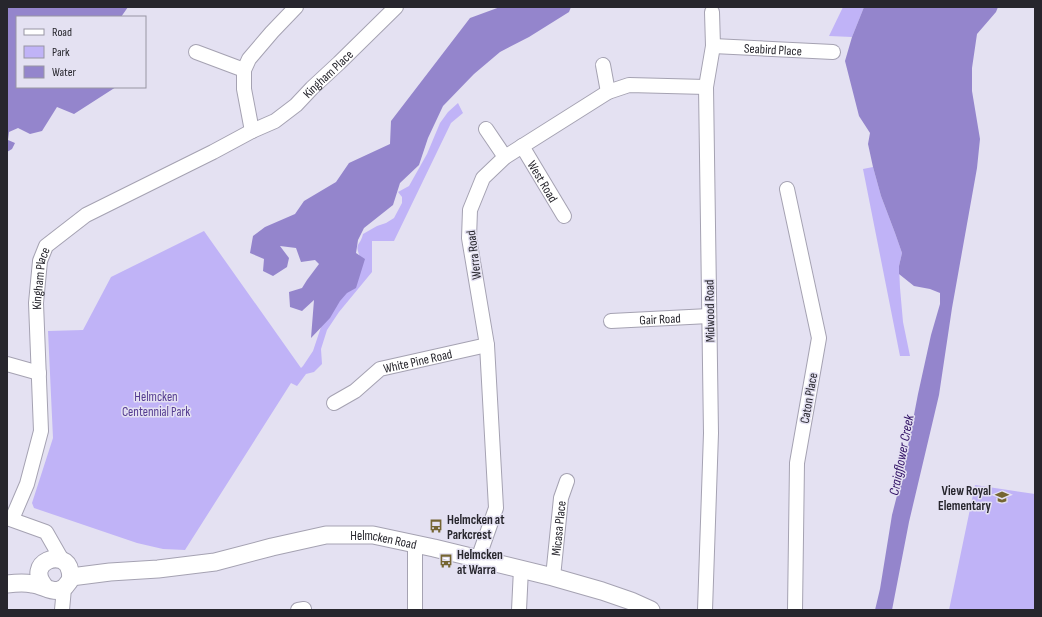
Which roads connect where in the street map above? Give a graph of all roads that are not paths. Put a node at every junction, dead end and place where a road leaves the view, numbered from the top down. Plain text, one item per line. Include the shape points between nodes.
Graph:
1 (296, 7) edge
2 (396, 7) edge
3 (712, 12) dead end
4 (713, 46) junction
5 (196, 52) dead end
6 (833, 52) dead end
7 (603, 65) dead end
8 (244, 70) junction
9 (706, 87) junction
10 (608, 92) junction
11 (486, 129) dead end
12 (252, 131) junction
13 (522, 146) junction
14 (505, 157) junction
15 (787, 189) dead end
16 (564, 216) dead end
17 (709, 316) junction
18 (611, 321) dead end
19 (487, 345) junction
20 (7, 364) edge
21 (39, 373) junction
22 (334, 403) dead end
23 (567, 481) dead end
24 (10, 519) edge
25 (415, 543) junction
26 (478, 559) junction
27 (521, 569) junction
28 (7, 573) edge
29 (58, 575) junction
30 (553, 577) junction
31 (7, 584) edge
32 (57, 610) edge
33 (62, 610) edge
34 (415, 610) edge
35 (519, 610) edge
36 (651, 610) edge
37 (705, 610) edge
38 (795, 610) edge

1 - 8 street via 249,59
2 - 12 street, Kingham Place via 296,105 275,121
3 - 4 street, Midwood Road
4 - 6 street, Seabird Place
4 - 9 street, Midwood Road
5 - 8 street
7 - 10 street
8 - 12 street via 244,89
9 - 10 street, Werra Road via 629,85
9 - 17 street, Midwood Road
10 - 13 street, Werra Road
11 - 14 street
12 - 21 street, Kingham Place via 86,216 46,246 40,261 36,303
13 - 14 street, Werra Road
13 - 16 street, West Road
14 - 19 street, Werra Road via 482,178 470,210 469,238
15 - 38 street, Caton Place via 819,338 797,463
17 - 18 street, Gair Road
17 - 37 street, Midwood Road via 711,433
19 - 22 street, White Pine Road via 380,369 355,390
19 - 26 street, Werra Road via 496,508
20 - 21 street
21 - 24 street, Kingham Place via 41,431 27,484
23 - 30 street, Micasa Place via 561,498
24 - 29 street via 46,532
25 - 26 main road, Helmcken Road
25 - 29 main road, Helmcken Road via 373,535 326,535 215,562 158,569
25 - 34 street
26 - 27 main road, Helmcken Road
27 - 30 main road, Helmcken Road
27 - 35 street
28 - 29 main road, Helmcken Road via 29,570
29 - 31 main road, Helmcken Road via 35,584
29 - 32 street
29 - 33 street
30 - 36 main road, Helmcken Road via 602,591

